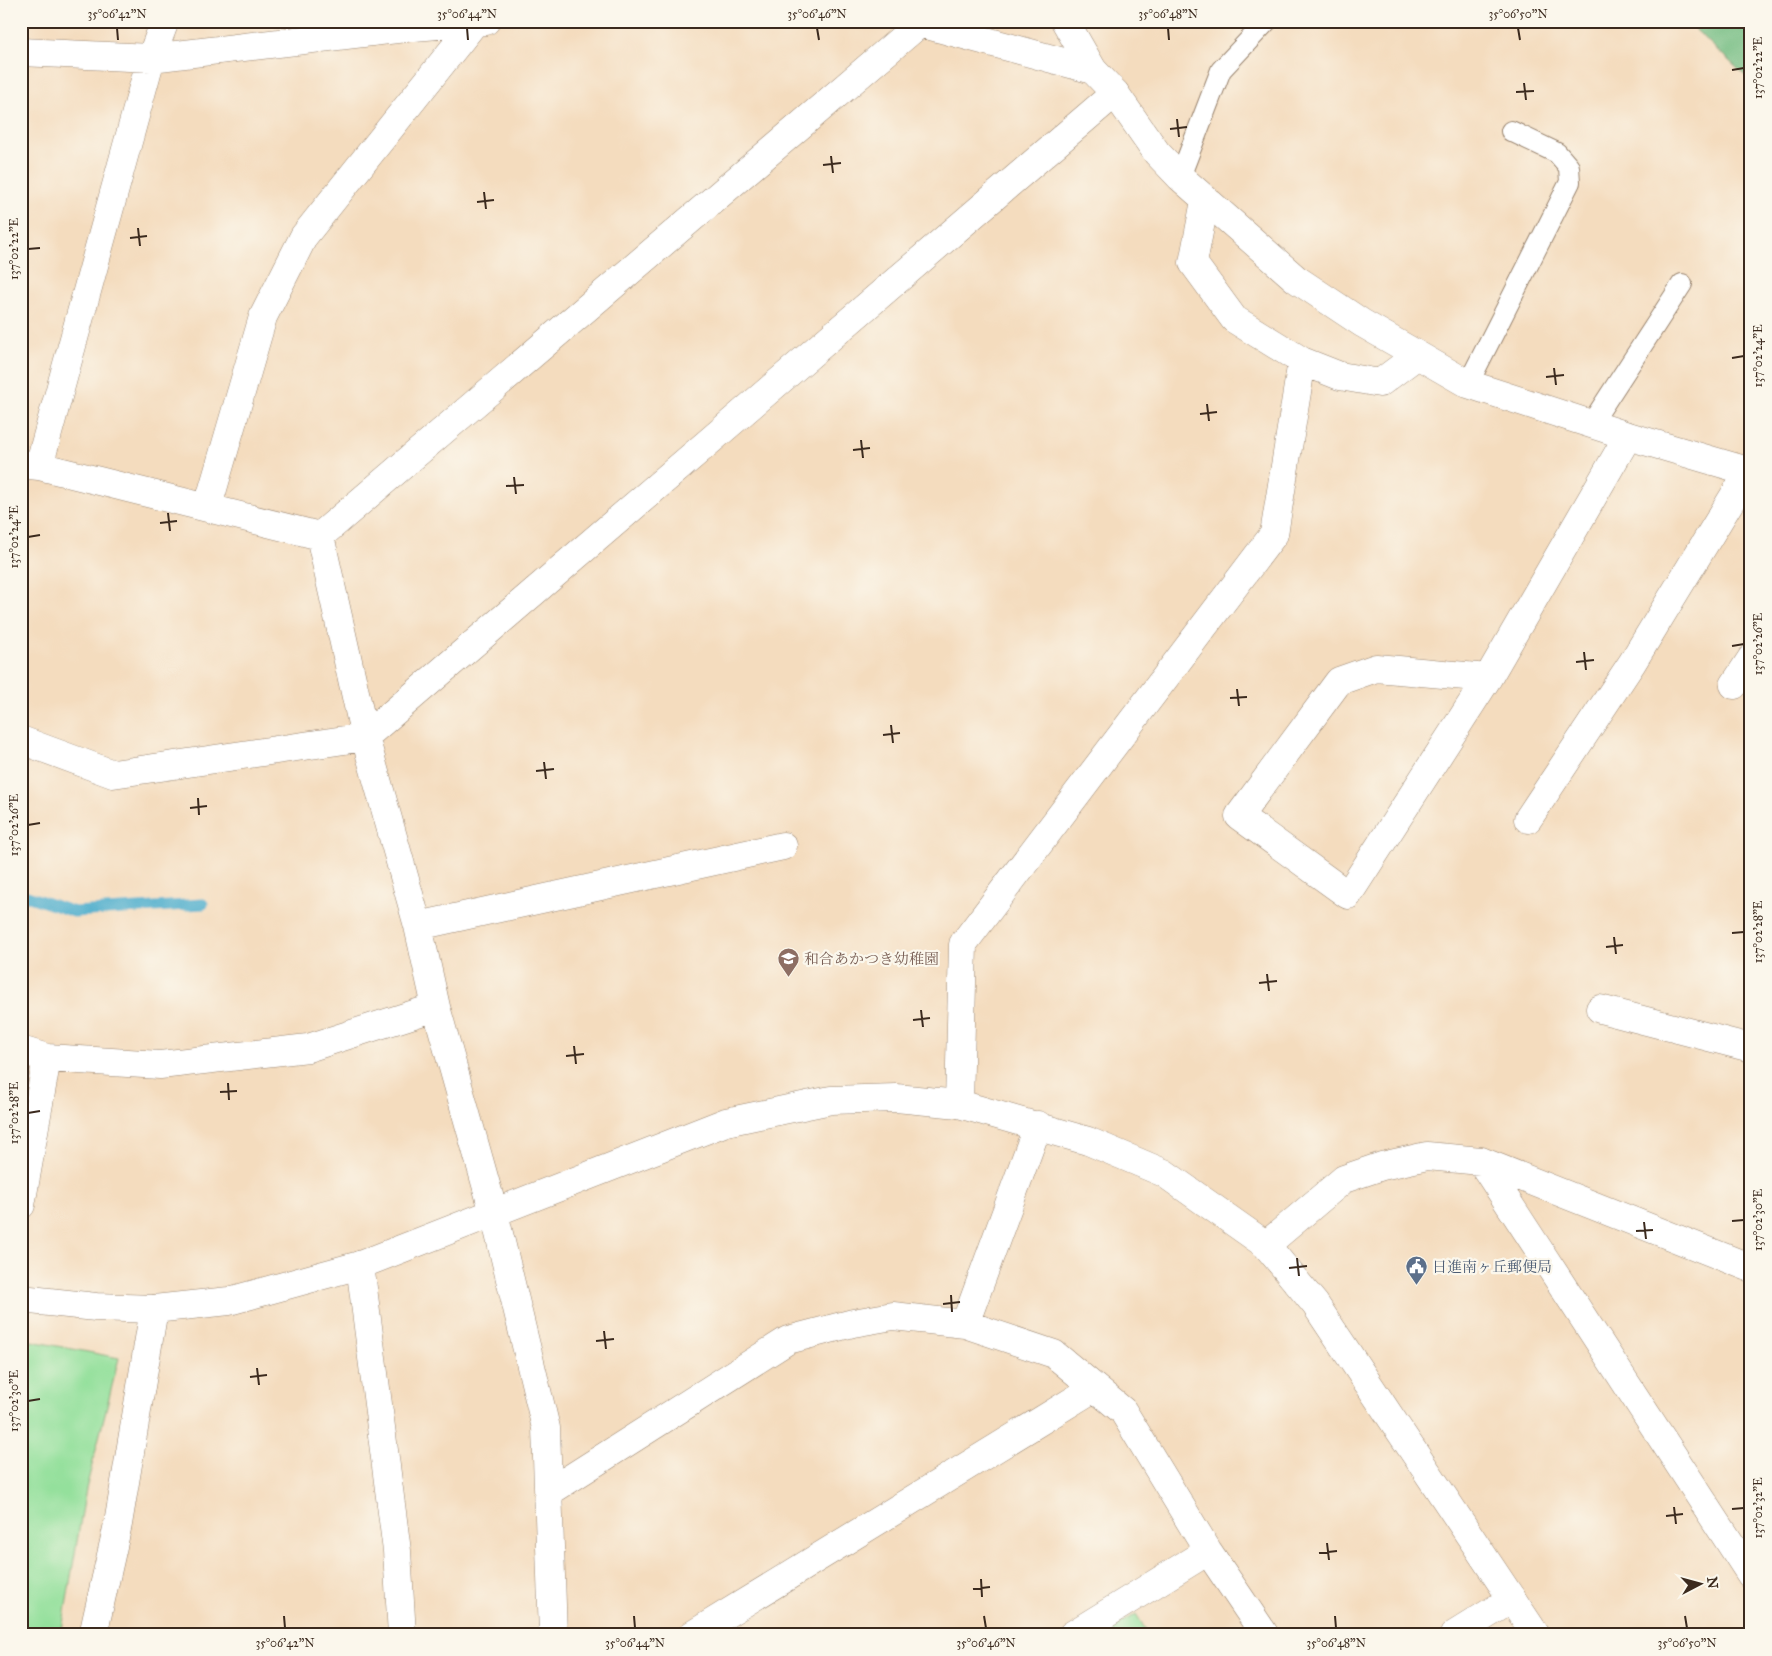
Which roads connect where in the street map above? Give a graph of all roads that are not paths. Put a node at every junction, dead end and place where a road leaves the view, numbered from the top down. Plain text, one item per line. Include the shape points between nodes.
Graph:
1 (166, 21) edge
2 (1065, 21) edge
3 (1267, 21) edge
4 (481, 22) edge
5 (916, 23) edge
6 (21, 52) edge
7 (151, 58) junction
8 (1093, 70) junction
9 (1115, 93) junction
10 (1511, 130) dead end
11 (1180, 177) junction
12 (1205, 201) junction
13 (1682, 284) dead end
14 (1416, 356) junction
15 (1302, 361) junction
16 (1468, 384) junction
17 (1591, 424) junction
18 (1628, 436) junction
19 (30, 465) edge
20 (1750, 472) edge
21 (208, 506) junction
22 (320, 536) junction
23 (1751, 659) edge
24 (1488, 678) junction
25 (1734, 685) dead end
26 (365, 737) junction
27 (21, 740) edge
28 (1528, 819) dead end
29 (783, 846) dead end
30 (418, 926) junction
31 (436, 1007) junction
32 (1600, 1009) dead end
33 (1751, 1048) edge
34 (21, 1050) edge
35 (47, 1058) junction
36 (958, 1104) junction
37 (1038, 1125) junction
38 (1481, 1161) junction
39 (21, 1205) edge
40 (494, 1213) junction
41 (1266, 1245) junction
42 (360, 1265) junction
43 (1751, 1268) edge
44 (21, 1299) edge
45 (154, 1309) junction
46 (965, 1324) junction
47 (1094, 1388) junction
48 (549, 1492) junction
49 (1208, 1551) junction
50 (1751, 1575) edge
51 (1512, 1599) junction
52 (93, 1635) edge
53 (402, 1635) edge
54 (553, 1635) edge
55 (692, 1635) edge
56 (1072, 1635) edge
57 (1265, 1635) edge
58 (1454, 1635) edge
59 (1536, 1635) edge

1 - 7 street
2 - 8 street
3 - 11 lane via 1221,70
4 - 7 street
4 - 21 street via 304,236 263,317
5 - 8 street
5 - 22 street
6 - 7 street
7 - 19 street
8 - 9 street
9 - 11 street via 1157,153
9 - 26 street
10 - 16 lane via 1557,153 1569,167 1570,182
11 - 12 street
12 - 14 street via 1296,279
12 - 15 street via 1193,263 1234,319
13 - 17 lane
14 - 15 street via 1380,383 1340,376
14 - 16 street
15 - 36 street via 1274,534 963,944
16 - 17 street
17 - 18 street
18 - 20 street
18 - 24 street
19 - 21 street
20 - 28 street via 1632,663
21 - 22 street
22 - 26 street
23 - 25 street
24 - 24 street via 1348,896 1239,816 1339,681 1376,668
26 - 27 street via 113,774
26 - 30 street
29 - 30 street
30 - 31 street
31 - 35 street via 308,1048 160,1065
31 - 40 street
32 - 33 street
34 - 35 street
35 - 39 street
36 - 37 street
36 - 40 street via 896,1098 831,1100 726,1122
37 - 41 street via 1088,1140 1164,1174
37 - 46 street
38 - 41 street via 1428,1156 1382,1166 1344,1180
38 - 43 street
38 - 50 street
40 - 42 street
40 - 48 street via 546,1428
41 - 51 street via 1315,1304
42 - 45 street via 229,1301
42 - 53 street via 398,1551
44 - 45 street via 96,1308
45 - 52 street via 118,1524
46 - 47 street via 1054,1354
46 - 48 street via 893,1316 788,1340
47 - 49 street via 1123,1412
47 - 55 street
48 - 54 street
49 - 56 street
49 - 57 street
51 - 58 street
51 - 59 street

